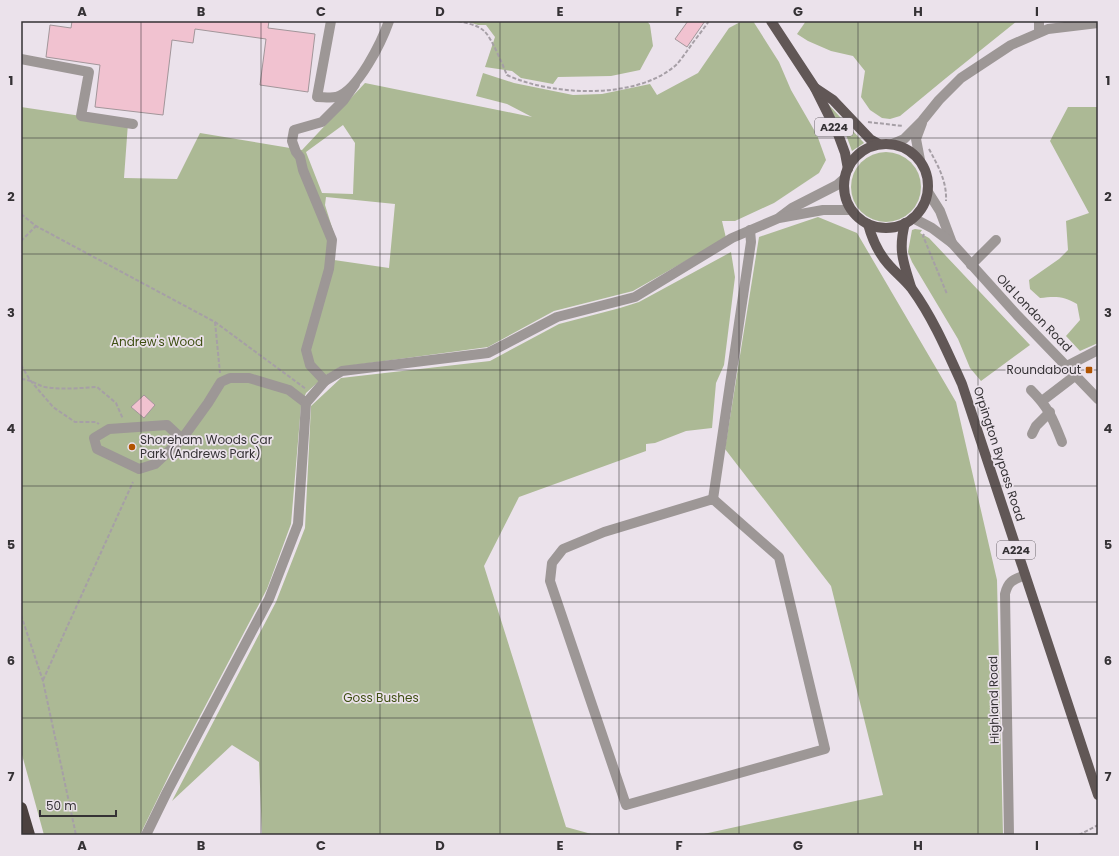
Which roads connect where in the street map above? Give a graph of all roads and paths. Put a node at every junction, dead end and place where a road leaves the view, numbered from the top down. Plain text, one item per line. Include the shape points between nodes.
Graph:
1 (331, 21) edge
2 (389, 21) edge
3 (458, 21) edge
4 (709, 21) edge
5 (771, 21) edge
6 (1039, 21) edge
7 (1098, 23) edge
8 (1039, 32) junction
9 (21, 59) edge
10 (355, 84) junction
11 (815, 88) junction
12 (922, 121) junction
13 (133, 124) dead end
14 (879, 144) junction
15 (892, 144) junction
16 (920, 160) junction
17 (846, 174) junction
18 (928, 192) junction
19 (850, 210) junction
20 (21, 214) edge
21 (779, 218) junction
22 (909, 221) junction
23 (868, 224) junction
24 (36, 226) junction
25 (750, 230) junction
26 (996, 240) dead end
27 (21, 242) edge
28 (952, 243) junction
29 (971, 265) junction
30 (911, 288) junction
31 (215, 322) junction
32 (1098, 350) edge
33 (21, 365) edge
34 (1067, 366) junction
35 (1076, 376) junction
36 (21, 379) edge
37 (30, 380) junction
38 (325, 381) junction
39 (222, 382) junction
40 (1031, 390) dead end
41 (314, 394) junction
42 (1098, 399) edge
43 (1042, 401) junction
44 (306, 403) junction
45 (1051, 413) junction
46 (126, 427) junction
47 (109, 429) junction
48 (1032, 434) dead end
49 (182, 439) junction
50 (1062, 442) dead end
51 (133, 482) dead end
52 (713, 499) junction
53 (1025, 575) junction
54 (21, 615) edge
55 (43, 681) junction
56 (1098, 795) edge
57 (21, 808) edge
58 (1098, 825) edge
59 (28, 835) edge
60 (76, 835) edge
61 (146, 835) edge
62 (1009, 835) edge
63 (1080, 835) edge

1 - 10 street via 317,97 337,97
2 - 10 street via 383,39
3 - 4 path via 485,31 507,75 522,82 585,92 645,84 664,74 677,64
5 - 11 main road, A224
6 - 8 street
7 - 8 street via 1061,26
8 - 12 street via 1011,45 961,78
9 - 13 street via 89,72 81,116
10 - 38 street via 343,101 322,122 294,130 292,141 332,240 329,269 306,350 310,365
11 - 14 main road, A224 via 833,100 870,139
11 - 17 main road, A224 via 845,153
12 - 15 street via 904,139
12 - 16 street via 916,139
14 - 15 main road
14 - 17 main road via 859,154 851,162
15 - 16 main road via 911,152
16 - 18 main road via 927,176
17 - 19 main road via 844,187
17 - 21 street via 837,185 792,208
18 - 22 main road via 920,212
18 - 28 street, Old London Road via 940,212
19 - 21 street via 823,210
19 - 23 main road
20 - 24 path
21 - 25 street
22 - 23 main road via 886,228
22 - 28 street, Old London Road via 932,228
22 - 30 main road, Orpington Bypass Road / A224 via 901,239 901,250
23 - 30 main road, Orpington Bypass Road / A224 via 872,239 880,253
24 - 27 path
24 - 31 path
25 - 38 street via 732,238 635,297 557,317 488,354 342,371
25 - 52 street via 751,242
26 - 29 street
28 - 29 street, Old London Road
29 - 34 street, Old London Road
30 - 53 main road, Orpington Bypass Road / A224 via 939,333 962,384
31 - 39 path
31 - 41 path
32 - 34 street
33 - 37 path
34 - 35 street, Old London Road
35 - 42 street, Old London Road
35 - 43 street
36 - 37 path
37 - 46 path via 44,386 97,387 116,403
37 - 47 path via 53,407 75,422 96,422
38 - 41 street
39 - 44 street via 230,378 248,378 289,390
39 - 49 street
40 - 43 street
41 - 44 street
43 - 45 street
44 - 61 street via 298,524 269,598
45 - 48 street via 1036,426
45 - 50 street
46 - 47 street
46 - 49 street via 167,425
47 - 49 street via 94,438 97,449 139,469 155,464
51 - 55 path
52 - 52 street via 779,557 825,749 626,805 550,581 552,563 563,549 604,532
53 - 56 main road, Orpington Bypass Road / A224
53 - 62 street, Highland Road via 1007,585 1006,594
54 - 55 path
55 - 60 path
57 - 59 highway
58 - 63 path

